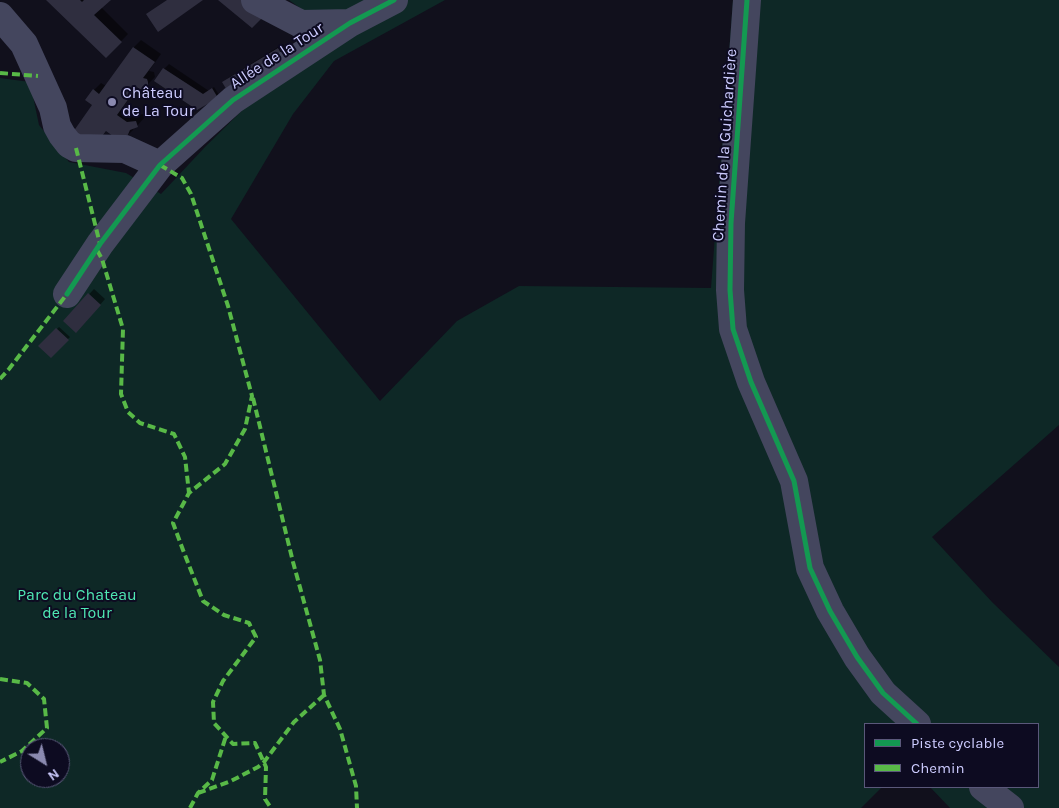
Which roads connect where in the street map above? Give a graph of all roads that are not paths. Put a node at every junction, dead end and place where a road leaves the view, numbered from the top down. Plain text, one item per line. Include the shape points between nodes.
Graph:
1 (255, 0) edge
2 (394, 0) edge
3 (747, 0) edge
4 (0, 16) edge
5 (350, 23) junction
6 (160, 165) junction
7 (67, 294) dead end
8 (916, 723) edge
9 (985, 788) edge
10 (1010, 808) edge

1 - 5 street via 301,24
2 - 5 street, Allée de la Tour
3 - 8 street, Chemin de la Guichardière via 731,223 733,330 751,382 794,481 810,568 830,611 883,693
4 - 6 street via 24,44 53,108 57,126 69,144 76,148 125,148
5 - 6 street, Allée de la Tour via 232,100
6 - 7 street, Allée de la Tour
9 - 10 street

